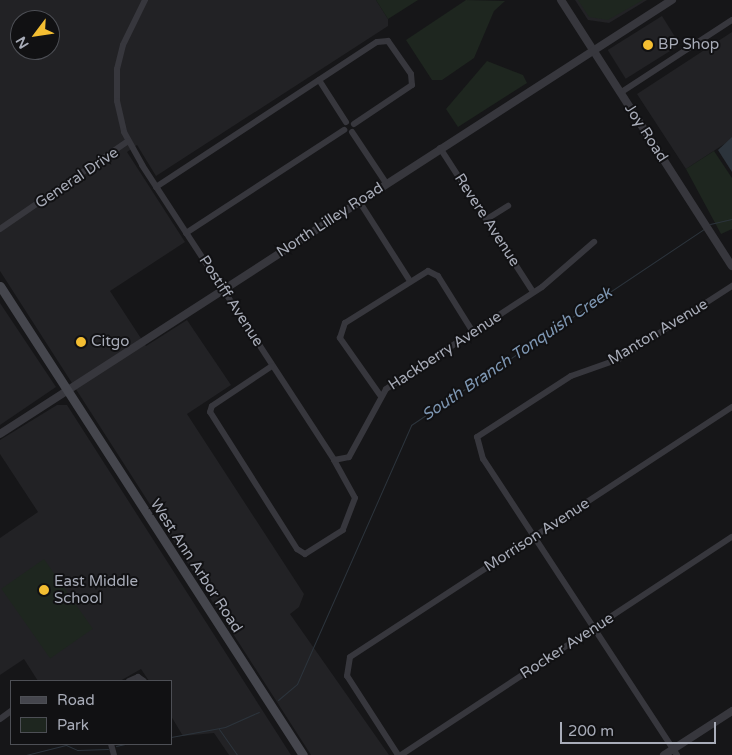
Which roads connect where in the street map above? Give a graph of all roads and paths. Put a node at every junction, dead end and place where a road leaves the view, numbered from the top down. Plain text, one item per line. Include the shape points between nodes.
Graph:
1 (145, 0) edge
2 (561, 0) edge
3 (672, 0) edge
4 (732, 20) edge
5 (592, 48) junction
6 (319, 80) junction
7 (620, 93) junction
8 (346, 122) junction
9 (354, 124) junction
10 (344, 130) junction
11 (352, 132) junction
12 (128, 141) junction
13 (440, 148) junction
14 (386, 183) junction
15 (156, 187) junction
16 (358, 201) junction
17 (508, 206) dead end
18 (487, 219) junction
19 (0, 229) edge
20 (186, 233) junction
21 (594, 242) dead end
22 (732, 266) edge
23 (410, 281) junction
24 (0, 286) edge
25 (732, 286) edge
26 (223, 289) junction
27 (533, 292) junction
28 (473, 332) junction
29 (272, 366) junction
30 (67, 390) junction
31 (380, 396) junction
32 (732, 407) edge
33 (0, 434) edge
34 (334, 460) junction
35 (534, 537) junction
36 (732, 537) edge
37 (594, 629) junction
38 (131, 680) edge
39 (142, 680) edge
40 (732, 711) edge
41 (675, 752) edge
42 (303, 755) edge
43 (400, 755) edge
44 (664, 755) edge

1 - 12 street, General Drive via 125,40 117,70 118,110
2 - 5 street, Joy Road
3 - 5 street, North Lilley Road
4 - 7 street
5 - 7 street, Joy Road
5 - 13 street, North Lilley Road
6 - 8 street
6 - 9 street via 377,42 385,40 393,45 411,74 412,85
6 - 15 street
7 - 22 street, Joy Road
8 - 9 street
8 - 10 street
9 - 11 street
10 - 11 street
10 - 20 street
11 - 14 street
12 - 15 street, Postiff Avenue
12 - 19 street, General Drive
13 - 14 street, North Lilley Road
13 - 18 street, Revere Avenue
14 - 16 street, North Lilley Road
15 - 20 street, Postiff Avenue
16 - 23 street
16 - 26 street, North Lilley Road
17 - 18 street
18 - 27 street, Revere Avenue
20 - 26 street, Postiff Avenue
21 - 27 street, Hackberry Avenue
23 - 28 street via 424,271 435,273
23 - 31 street via 340,330 345,348
24 - 30 main road, West Ann Arbor Road
25 - 35 street, Manton Avenue via 619,359 571,376 479,434 479,452
26 - 29 street, Postiff Avenue
26 - 30 street, North Lilley Road
27 - 28 street, Hackberry Avenue
28 - 31 street, Hackberry Avenue
29 - 34 street, Postiff Avenue
29 - 34 street, Postiff Avenue via 217,402 210,412 302,554 341,533 356,504
30 - 33 street, North Lilley Road
30 - 42 main road, West Ann Arbor Road
31 - 34 street, Hackberry Avenue via 349,457
32 - 35 street, Morrison Avenue
35 - 37 street
35 - 43 street, Morrison Avenue via 353,655 345,665 347,676
36 - 37 street, Rocker Avenue
37 - 41 street
37 - 43 street, Rocker Avenue
38 - 39 street via 138,677
40 - 41 street
41 - 44 street

